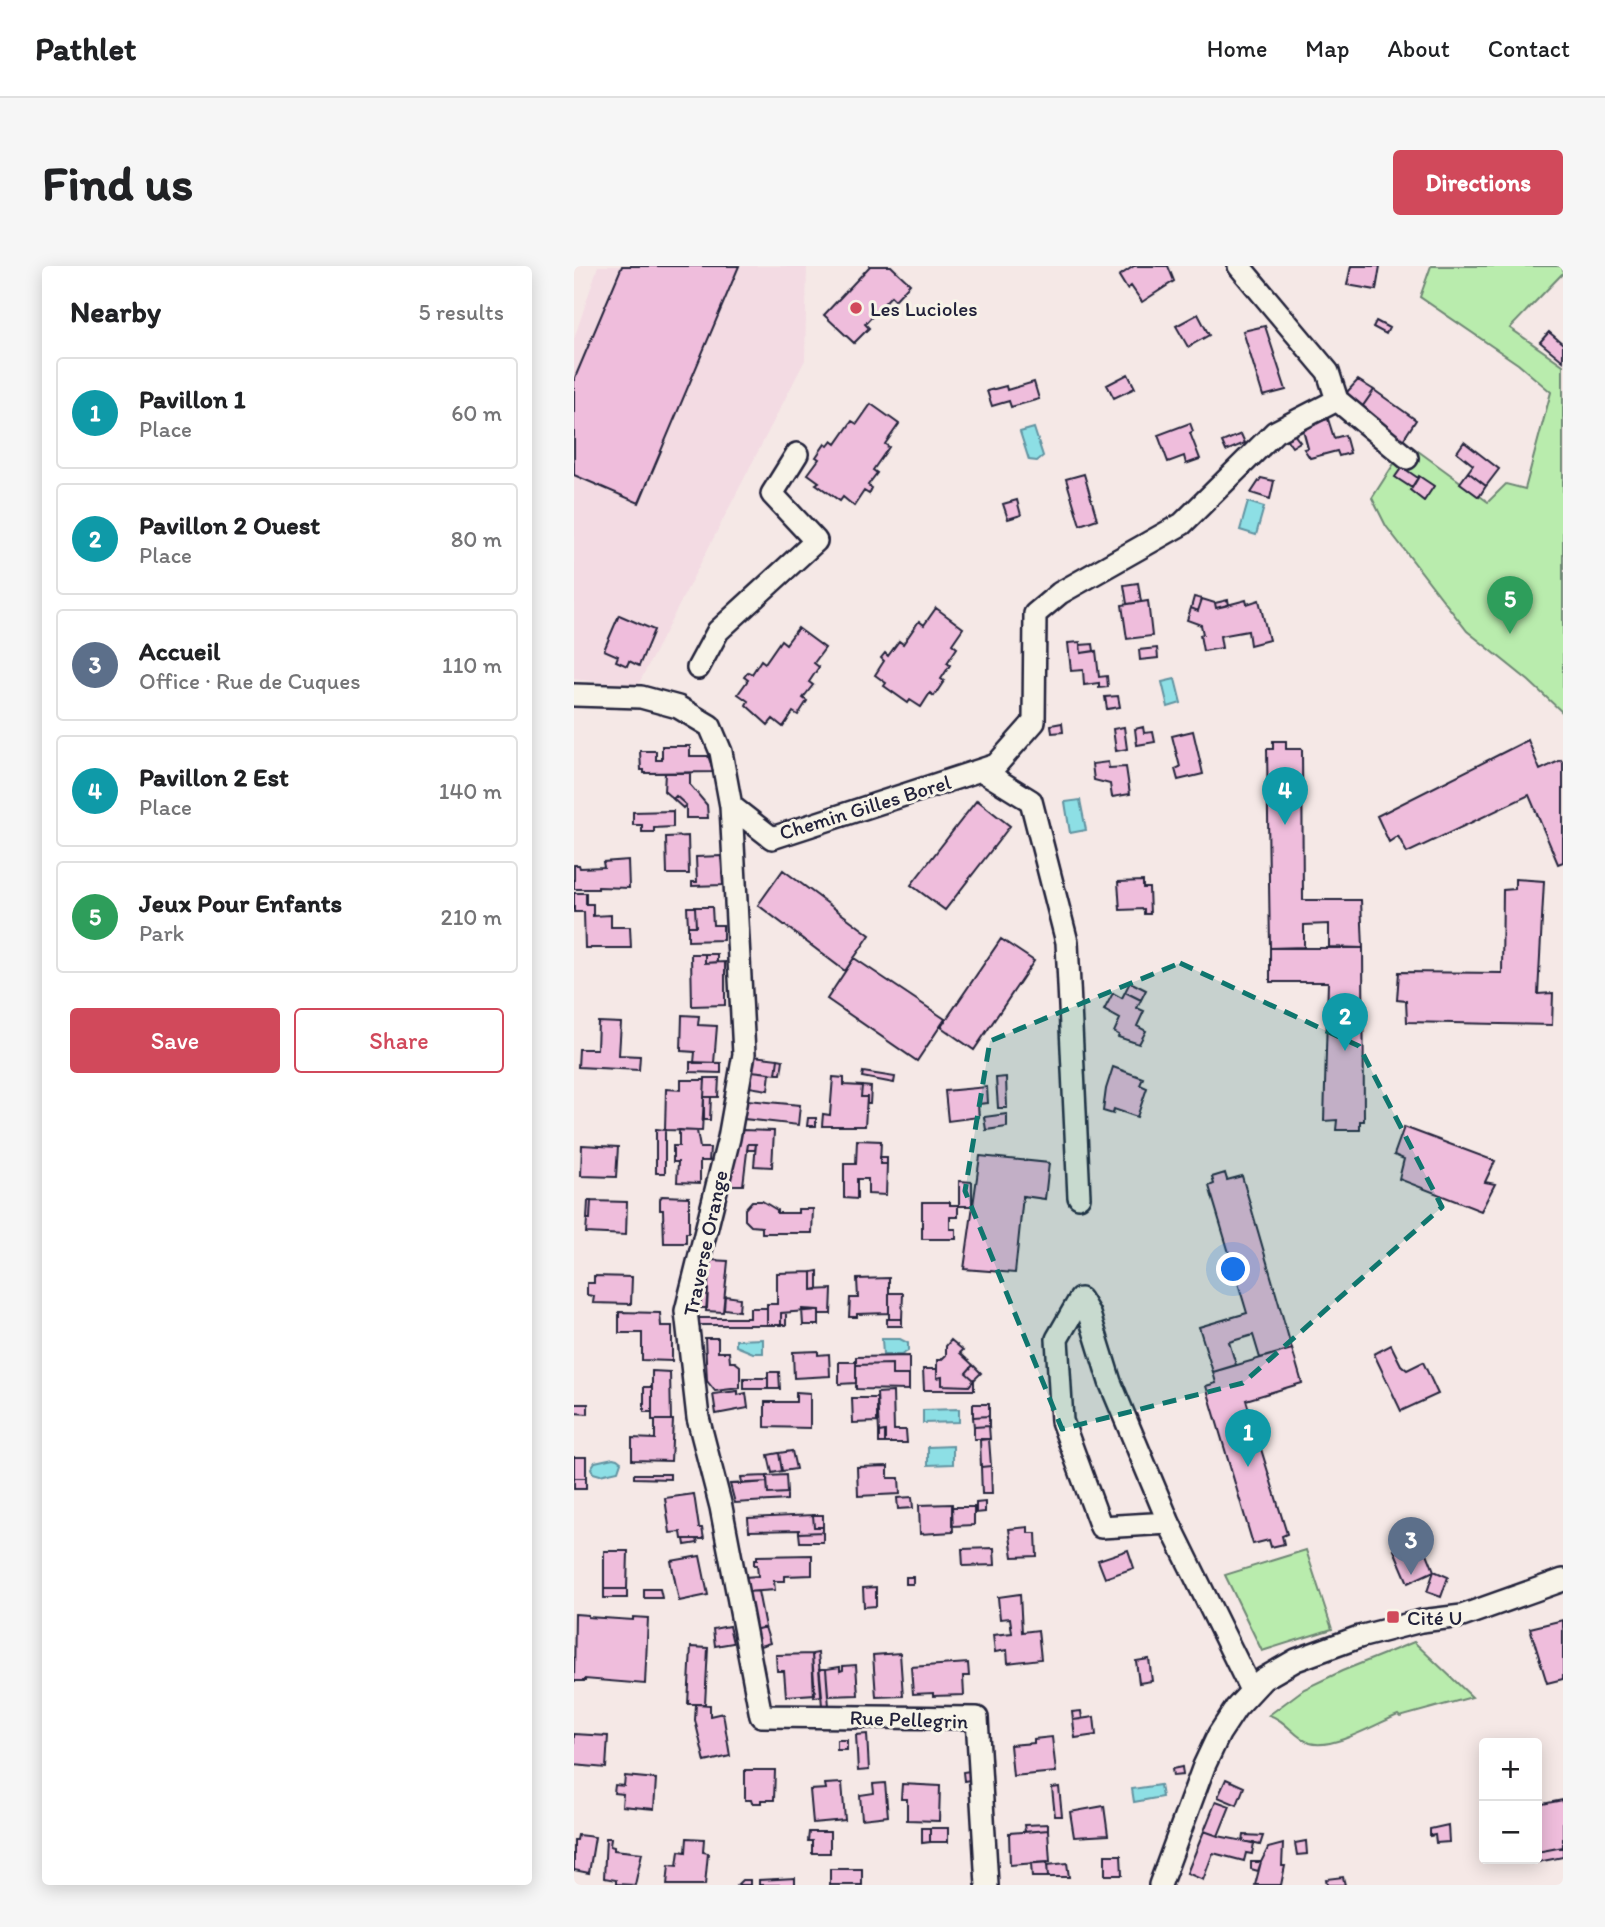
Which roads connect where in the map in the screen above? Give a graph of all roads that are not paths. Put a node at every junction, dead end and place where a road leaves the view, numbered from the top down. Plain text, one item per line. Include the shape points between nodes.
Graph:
1 (1239, 266) edge
2 (1337, 400) junction
3 (797, 454) dead end
4 (1407, 458) dead end
5 (698, 668) dead end
6 (574, 695) edge
7 (981, 770) junction
8 (731, 806) junction
9 (1079, 1196) dead end
10 (1169, 1523) junction
11 (1563, 1580) edge
12 (1251, 1690) junction
13 (761, 1717) joint
14 (987, 1885) edge
15 (1160, 1885) edge

1 - 2 street via 1328,372
2 - 4 street
2 - 7 street, Chemin Gilles Borel via 1275,432 1182,524 1060,593 1035,614 1034,722 996,765
3 - 5 street via 772,494 816,541 718,631
6 - 8 street via 641,697 678,707 710,726 721,752
7 - 8 street, Chemin Gilles Borel via 772,838
7 - 9 street via 1031,801 1067,942
8 - 13 street, Traverse Orange via 744,1054 729,1138 686,1311 698,1418 721,1507
10 - 10 street via 1110,1382 1090,1314 1080,1299 1057,1339 1062,1421 1101,1527
10 - 12 street
11 - 12 street via 1462,1616 1359,1637 1287,1665
12 - 15 street via 1219,1734 1204,1766
13 - 14 street, Rue Pellegrin via 977,1718

